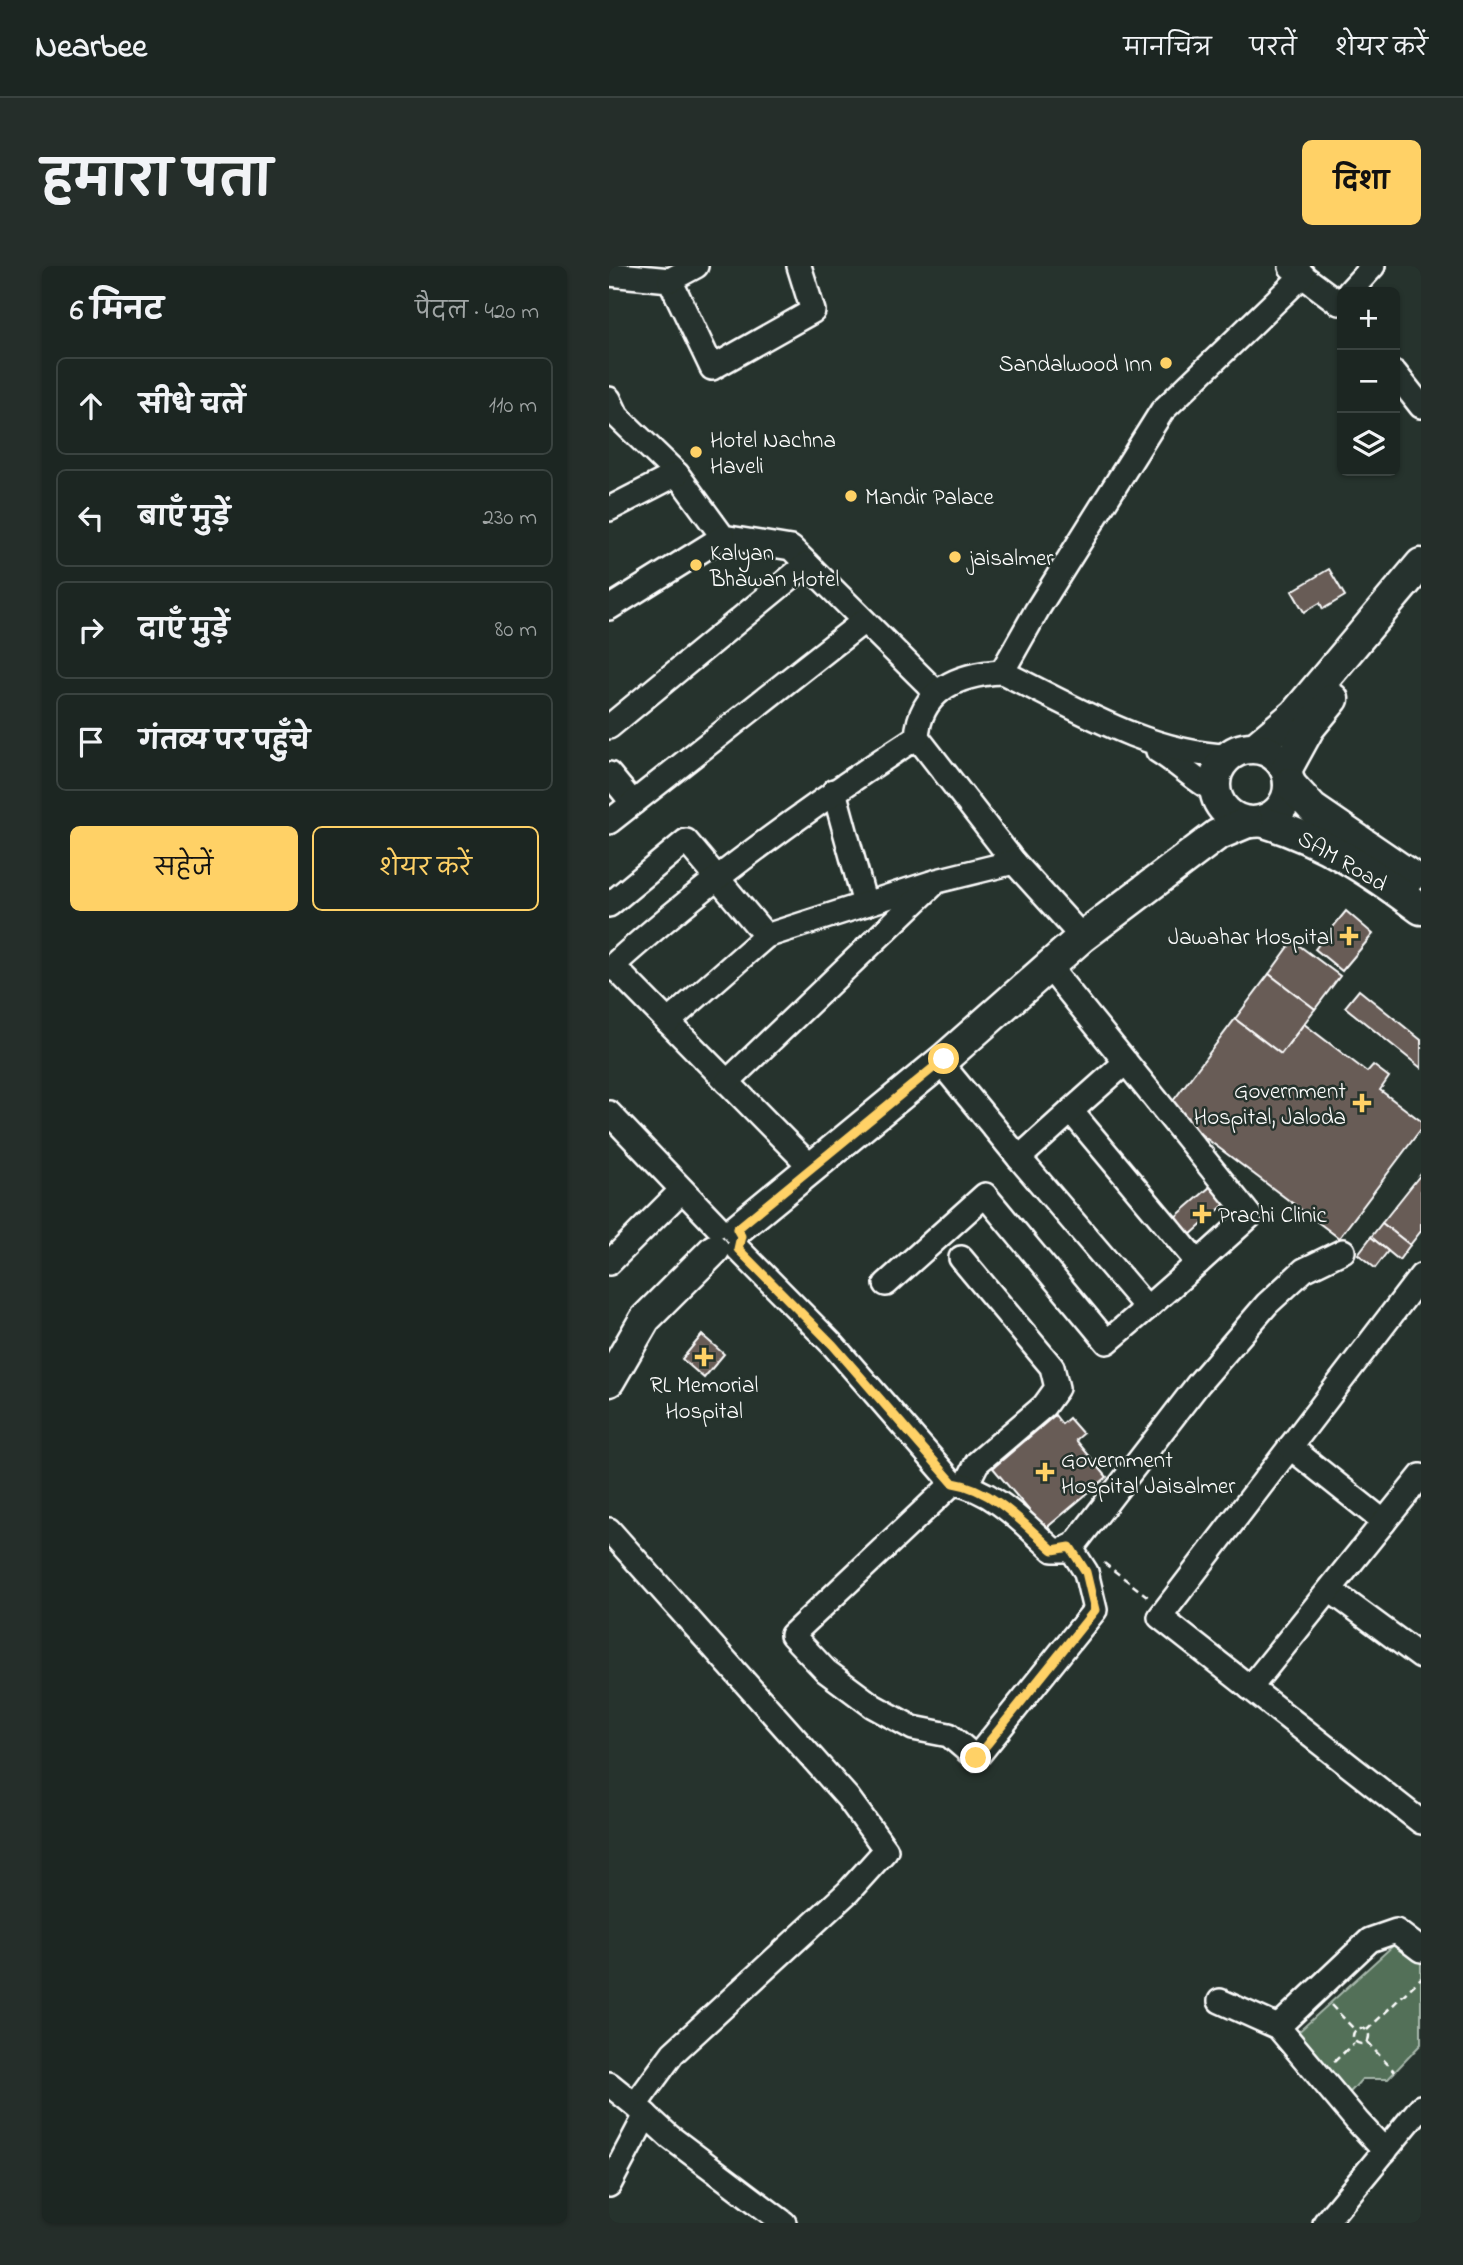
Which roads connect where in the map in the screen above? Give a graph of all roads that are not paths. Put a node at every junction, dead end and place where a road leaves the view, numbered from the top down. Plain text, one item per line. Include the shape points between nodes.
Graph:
1 (696, 266) edge
2 (799, 266) edge
3 (1373, 266) edge
4 (1297, 271) edge
5 (609, 274) edge
6 (670, 280) junction
7 (1354, 287) edge
8 (1337, 296) edge
9 (1400, 379) edge
10 (609, 399) edge
11 (1421, 406) edge
12 (677, 474) junction
13 (609, 509) edge
14 (723, 537) junction
15 (807, 564) junction
16 (1421, 565) edge
17 (1421, 594) edge
18 (609, 608) edge
19 (864, 621) junction
20 (1002, 673) junction
21 (937, 693) junction
22 (609, 727) edge
23 (1135, 736) junction
24 (916, 737) junction
25 (1242, 751) junction
26 (609, 774) edge
27 (1288, 776) junction
28 (1215, 790) junction
29 (834, 791) junction
30 (633, 803) junction
31 (609, 822) edge
32 (1254, 822) junction
33 (1217, 835) junction
34 (1014, 862) junction
35 (717, 878) junction
36 (937, 881) junction
37 (1421, 884) edge
38 (865, 904) junction
39 (609, 905) edge
40 (1421, 909) edge
41 (766, 936) junction
42 (1082, 937) junction
43 (1049, 967) junction
44 (611, 968) edge
45 (668, 1022) junction
46 (940, 1062) junction
47 (1126, 1062) junction
48 (727, 1082) junction
49 (1071, 1111) junction
50 (609, 1113) edge
51 (1019, 1158) junction
52 (812, 1168) junction
53 (682, 1190) junction
54 (727, 1239) junction
55 (1343, 1251) dead end
56 (961, 1258) dead end
57 (609, 1263) edge
58 (1198, 1263) junction
59 (1421, 1276) edge
60 (886, 1284) dead end
61 (1147, 1308) junction
62 (609, 1381) edge
63 (1290, 1447) junction
64 (1421, 1476) edge
65 (959, 1484) junction
66 (1384, 1522) junction
67 (609, 1530) edge
68 (1073, 1544) junction
69 (1330, 1590) junction
70 (1421, 1657) edge
71 (1251, 1688) junction
72 (1421, 1822) edge
73 (1421, 1950) edge
74 (1220, 2001) dead end
75 (1278, 2027) junction
76 (609, 2084) edge
77 (1421, 2107) edge
78 (641, 2110) junction
79 (1385, 2151) junction
80 (609, 2185) edge
81 (784, 2223) edge
82 (1325, 2223) edge

1 - 6 street
2 - 6 street via 813,312 712,368
3 - 7 street
4 - 8 street
4 - 20 street via 1162,411
5 - 6 street
9 - 11 street
10 - 12 street via 617,416
12 - 13 street
12 - 14 street
14 - 15 street via 791,548
14 - 18 street
15 - 19 street
15 - 22 street
16 - 25 main road via 1295,714
17 - 27 main road via 1309,728
19 - 21 street
19 - 30 street
20 - 21 street via 981,673
20 - 23 street
21 - 24 street via 923,708
23 - 25 street via 1178,750
23 - 28 street
24 - 29 street
24 - 34 street
25 - 27 main road via 1272,753
25 - 28 main road via 1220,765
26 - 30 street
27 - 32 main road via 1285,803 1279,811
27 - 37 main road via 1313,808
28 - 32 main road via 1227,812
28 - 33 main road via 1223,816
29 - 35 street
29 - 38 street
30 - 31 street
32 - 33 main road
32 - 40 main road, SAM Road via 1299,833 1336,851
33 - 42 main road
34 - 36 street
34 - 42 street
35 - 39 street via 686,841
35 - 41 street
35 - 44 street
36 - 38 street
36 - 48 street
38 - 41 street
41 - 45 street
42 - 43 main road
43 - 46 main road
43 - 47 street
44 - 45 street
45 - 48 street
46 - 51 street
46 - 52 main road
47 - 49 street
47 - 58 street via 1250,1216
48 - 52 street
49 - 51 street
49 - 58 street
50 - 53 street
51 - 61 street
52 - 54 main road
53 - 54 street
53 - 57 street
54 - 62 main road via 645,1319
54 - 65 street via 833,1345
55 - 68 street via 1304,1270 1267,1304
56 - 65 street via 1052,1367 1057,1388 1044,1406
58 - 61 street
59 - 63 street
60 - 61 street via 985,1195 1107,1342
63 - 66 street
63 - 71 street via 1160,1617
64 - 66 street
65 - 68 street via 1004,1506 1053,1550
65 - 68 street via 792,1635 826,1671 873,1706 913,1728 949,1735 976,1758 1095,1610
66 - 69 street
67 - 78 street via 848,1797 886,1850 848,1892 673,2053
69 - 70 street
69 - 71 street
71 - 72 street
73 - 75 street via 1396,1931 1370,1940
74 - 75 street
75 - 79 street
76 - 78 street
77 - 79 street
78 - 80 street
78 - 81 street
79 - 82 street

